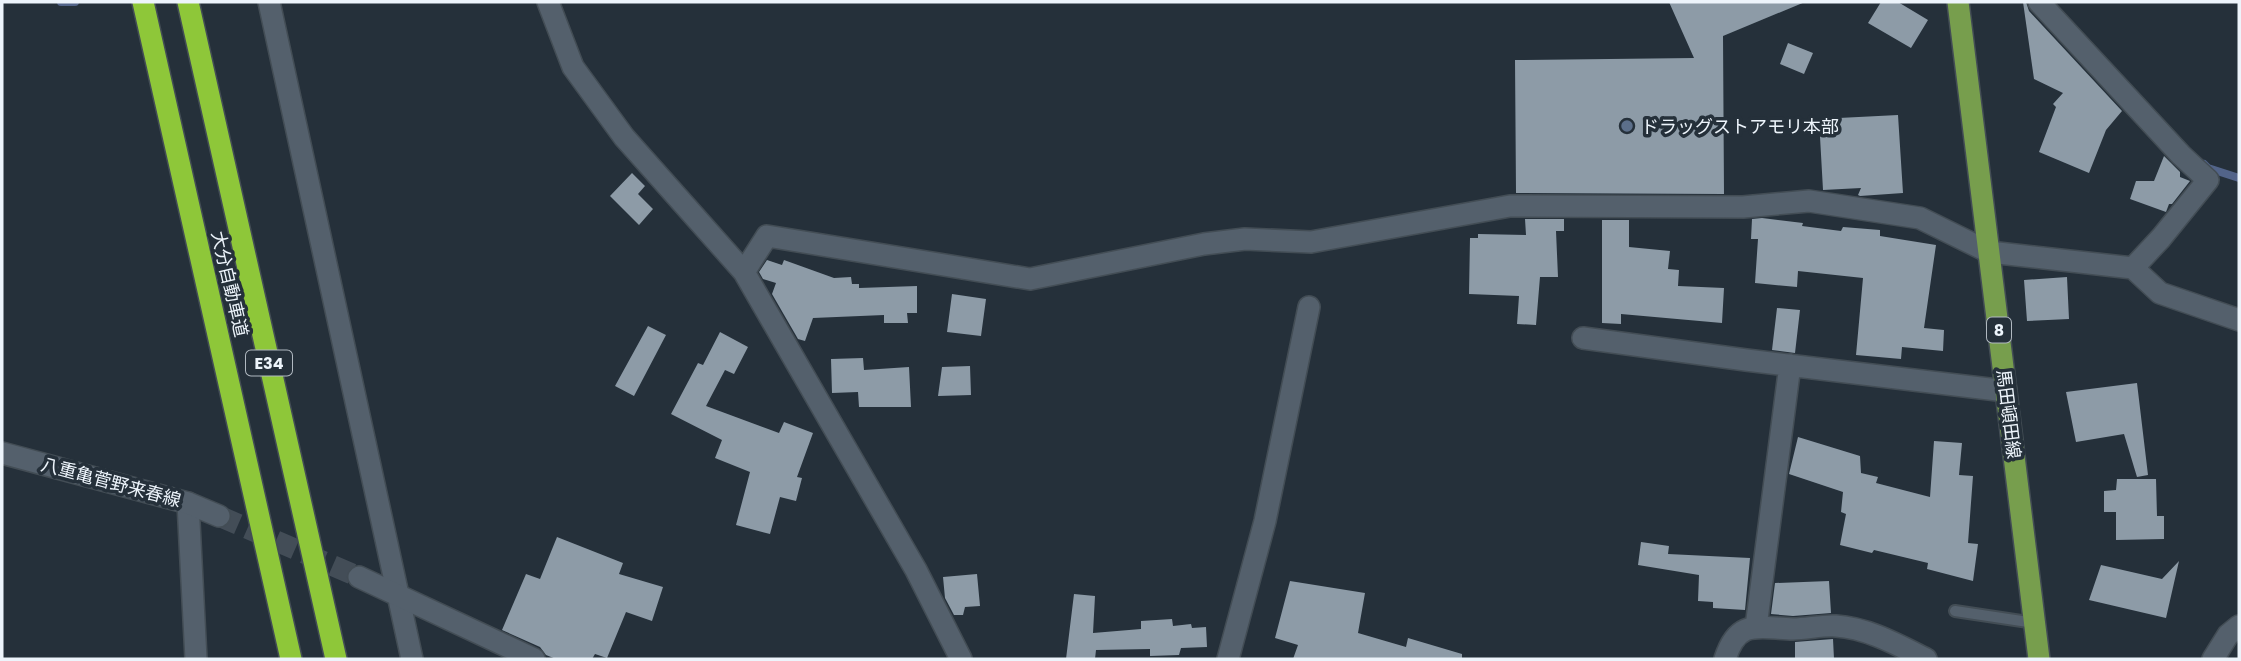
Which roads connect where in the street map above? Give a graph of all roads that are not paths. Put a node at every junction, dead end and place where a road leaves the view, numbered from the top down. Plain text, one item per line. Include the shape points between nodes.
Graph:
1 (143, 2) edge
2 (188, 2) edge
3 (269, 2) edge
4 (548, 2) edge
5 (1958, 2) edge
6 (2039, 2) edge
7 (1989, 253) junction
8 (2133, 268) junction
9 (744, 272) junction
10 (1309, 307) dead end
11 (2239, 320) edge
12 (1583, 338) dead end
13 (1790, 365) junction
14 (2006, 391) junction
15 (2, 453) edge
16 (188, 503) junction
17 (219, 516) tunnel mouth
18 (359, 577) tunnel mouth
19 (398, 595) junction
20 (1955, 611) dead end
21 (2035, 623) junction
22 (2239, 626) edge
23 (1756, 627) junction
24 (196, 659) edge
25 (291, 659) edge
26 (336, 659) edge
27 (412, 659) edge
28 (534, 659) edge
29 (961, 659) edge
30 (1228, 659) edge
31 (1725, 659) edge
32 (1926, 659) edge
33 (2039, 659) edge
34 (2213, 659) edge

1 - 25 highway, 大分自動車道 / E34
2 - 26 highway, 大分自動車道 / E34
3 - 19 street
4 - 9 street via 573,67 624,137
5 - 7 main road, 馬田頓田線 / 8
6 - 8 street via 2208,180
7 - 8 street
7 - 9 street via 1920,218 1809,201 1744,207 1510,206 1311,243 1245,239 1204,244 1030,279 767,236
7 - 14 main road, 馬田頓田線 / 8
8 - 11 street via 2160,293
9 - 29 street via 916,570
10 - 30 street via 1265,521
12 - 13 street
13 - 14 street
13 - 23 street
14 - 21 main road, 馬田頓田線 / 8
15 - 16 street, 八重亀菅野来春線
16 - 17 street, 八重亀菅野来春線
16 - 24 street
18 - 19 street
19 - 27 street
19 - 28 street
20 - 21 lane
21 - 33 main road, 馬田頓田線 / 8
22 - 34 street
23 - 31 street via 1735,637
23 - 32 street via 1835,626 1864,631

